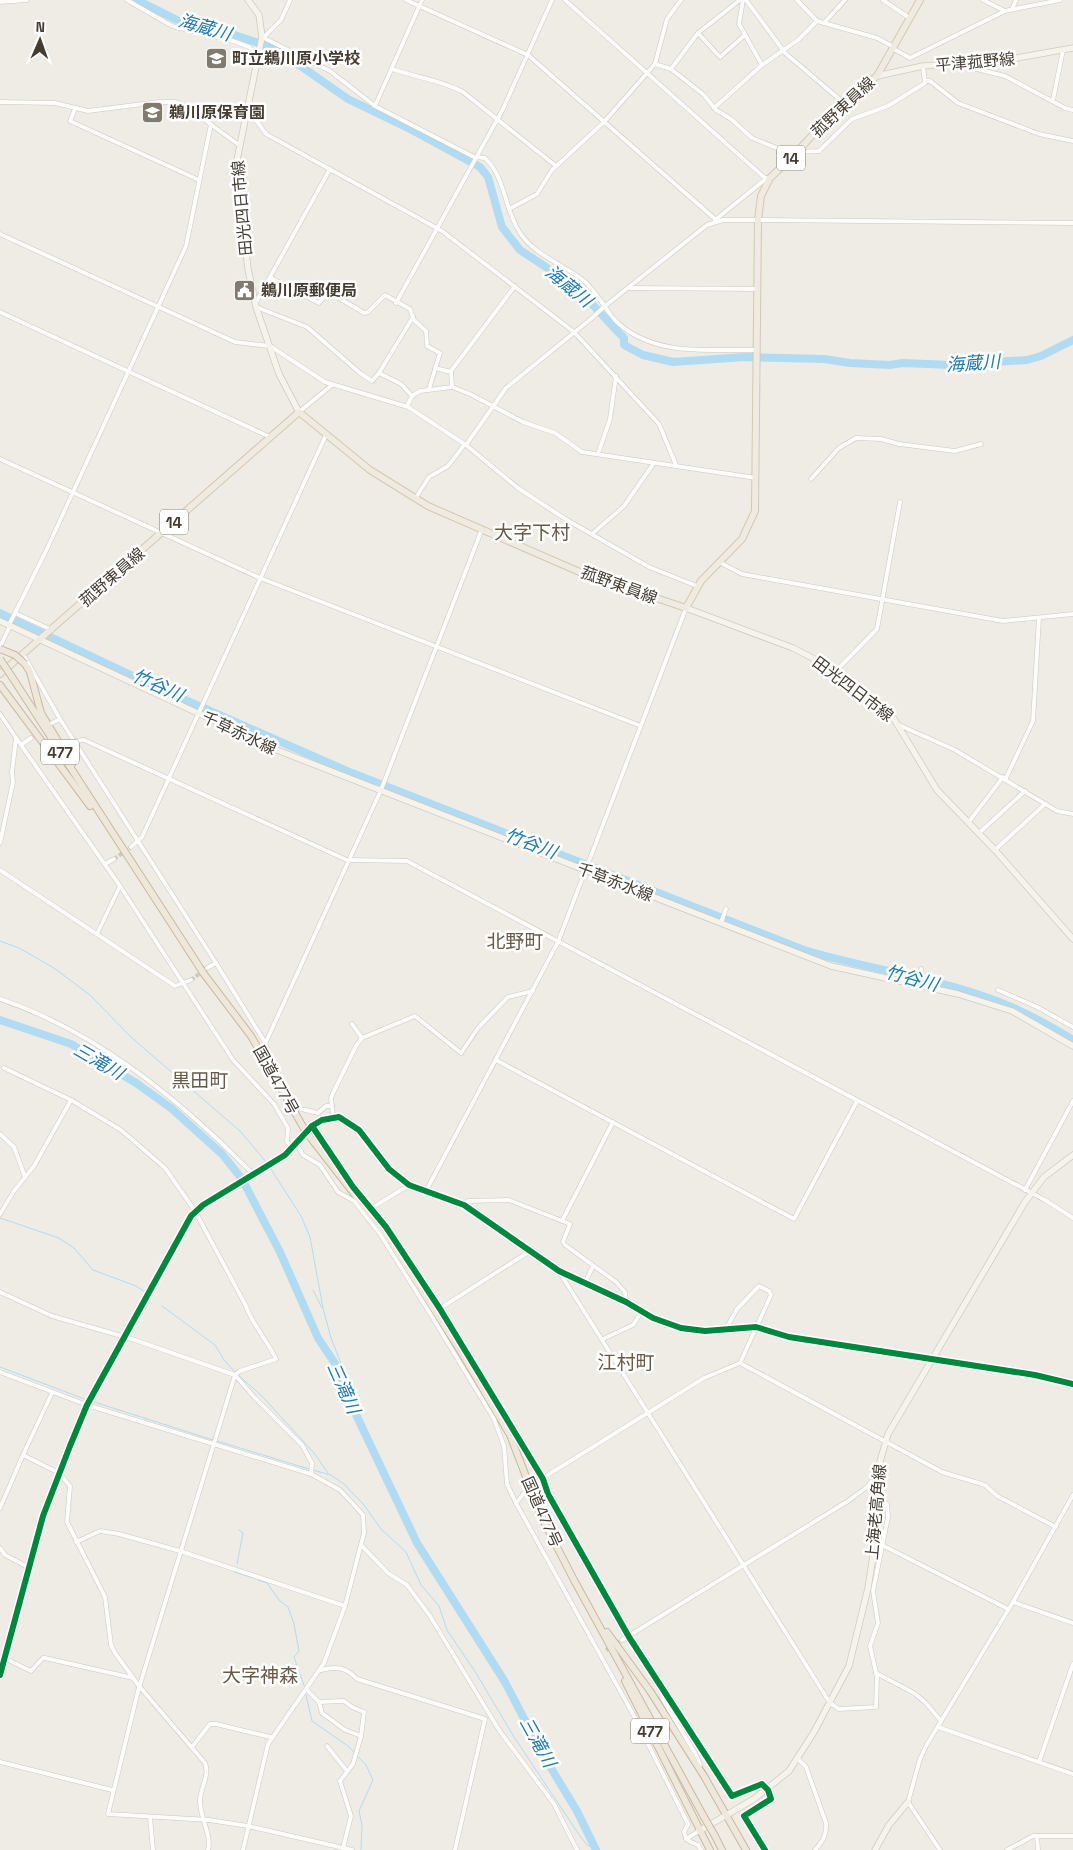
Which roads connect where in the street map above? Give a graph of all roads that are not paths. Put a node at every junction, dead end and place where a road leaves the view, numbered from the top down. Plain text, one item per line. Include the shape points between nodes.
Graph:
1 (27, 0) edge
2 (127, 0) edge
3 (248, 0) edge
4 (290, 0) edge
5 (406, 0) edge
6 (422, 0) edge
7 (552, 0) edge
8 (564, 0) edge
9 (681, 0) edge
10 (743, 0) edge
11 (797, 0) edge
12 (846, 0) edge
13 (883, 0) edge
14 (920, 0) edge
15 (983, 0) edge
16 (1016, 0) edge
17 (1060, 0) edge
18 (0, 2) edge
19 (419, 6) junction
20 (1012, 9) junction
21 (1005, 10) junction
22 (908, 17) junction
23 (817, 21) junction
24 (824, 22) junction
25 (698, 33) junction
26 (745, 35) junction
27 (262, 38) junction
28 (892, 47) junction
29 (1073, 48) edge
30 (1063, 50) junction
31 (783, 51) junction
32 (259, 53) junction
33 (528, 55) junction
34 (655, 64) junction
35 (954, 64) junction
36 (762, 65) junction
37 (923, 66) junction
38 (392, 68) junction
39 (671, 69) junction
40 (647, 73) junction
41 (877, 76) junction
42 (926, 81) junction
43 (1053, 100) junction
44 (0, 102) edge
45 (844, 103) junction
46 (375, 106) junction
47 (714, 108) junction
48 (75, 109) junction
49 (1073, 110) edge
50 (246, 114) junction
51 (497, 118) junction
52 (604, 122) junction
53 (211, 124) junction
54 (1073, 141) edge
55 (239, 145) junction
56 (795, 154) junction
57 (474, 158) junction
58 (556, 166) junction
59 (330, 169) junction
60 (768, 178) junction
61 (199, 180) junction
62 (509, 209) junction
63 (758, 220) junction
64 (715, 221) junction
65 (1073, 223) edge
66 (437, 227) junction
67 (0, 234) edge
68 (272, 278) junction
69 (515, 286) junction
70 (630, 288) junction
71 (758, 289) junction
72 (396, 303) junction
73 (256, 305) junction
74 (605, 306) junction
75 (158, 307) junction
76 (0, 312) edge
77 (413, 317) junction
78 (574, 332) junction
79 (268, 345) junction
80 (757, 351) junction
81 (435, 368) junction
82 (128, 371) junction
83 (451, 372) junction
84 (379, 373) junction
85 (616, 376) junction
86 (333, 385) junction
87 (452, 387) junction
88 (429, 389) junction
89 (412, 396) junction
90 (493, 405) junction
91 (406, 406) junction
92 (299, 412) junction
93 (326, 435) junction
94 (271, 437) junction
95 (466, 444) junction
96 (981, 444) dead end
97 (598, 454) junction
98 (0, 458) edge
99 (654, 463) junction
100 (676, 465) junction
101 (756, 478) junction
102 (811, 479) dead end
103 (73, 492) junction
104 (415, 499) junction
105 (900, 502) dead end
106 (482, 529) junction
107 (163, 532) junction
108 (592, 534) junction
109 (719, 562) junction
110 (260, 578) junction
111 (698, 586) junction
112 (883, 599) junction
113 (686, 608) junction
114 (1073, 614) edge
115 (14, 615) junction
116 (1039, 618) junction
117 (0, 621) edge
118 (10, 625) junction
119 (50, 631) junction
120 (41, 639) junction
121 (437, 646) junction
122 (0, 648) edge
123 (23, 654) junction
124 (0, 659) edge
125 (835, 672) junction
126 (0, 674) edge
127 (0, 685) edge
128 (0, 714) edge
129 (198, 714) junction
130 (60, 719) junction
131 (52, 723) dead end
132 (899, 724) junction
133 (641, 726) junction
134 (16, 738) junction
135 (31, 738) dead end
136 (74, 741) junction
137 (22, 745) junction
138 (1004, 777) junction
139 (168, 779) junction
140 (381, 790) junction
141 (1025, 791) junction
142 (1045, 804) junction
143 (1073, 814) edge
144 (968, 823) junction
145 (107, 827) junction
146 (979, 833) junction
147 (138, 842) junction
148 (0, 843) edge
149 (131, 847) tunnel mouth
150 (995, 850) junction
151 (114, 859) tunnel mouth
152 (349, 861) junction
153 (105, 864) junction
154 (585, 869) junction
155 (0, 870) edge
156 (120, 886) junction
157 (726, 909) dead end
158 (721, 922) junction
159 (97, 934) junction
160 (1073, 939) edge
161 (558, 942) junction
162 (216, 963) junction
163 (208, 968) tunnel mouth
164 (921, 969) dead end
165 (191, 980) tunnel mouth
166 (184, 984) junction
167 (918, 986) junction
168 (998, 990) dead end
169 (533, 991) junction
170 (0, 999) edge
171 (352, 1024) dead end
172 (1073, 1027) edge
173 (362, 1038) junction
174 (265, 1044) junction
175 (1073, 1046) edge
176 (496, 1060) junction
177 (4, 1068) dead end
178 (71, 1100) junction
179 (857, 1101) junction
180 (1073, 1101) edge
181 (332, 1106) junction
182 (334, 1116) junction
183 (614, 1122) junction
184 (312, 1126) junction
185 (306, 1132) junction
186 (0, 1134) edge
187 (295, 1146) junction
188 (1073, 1155) edge
189 (252, 1174) junction
190 (25, 1177) junction
191 (409, 1185) junction
192 (1025, 1190) junction
193 (426, 1191) junction
194 (1031, 1194) junction
195 (464, 1205) junction
196 (372, 1208) junction
197 (196, 1211) junction
198 (0, 1214) edge
199 (1073, 1218) edge
200 (562, 1221) junction
201 (530, 1251) junction
202 (593, 1266) junction
203 (559, 1271) junction
204 (585, 1284) junction
205 (0, 1292) edge
206 (626, 1302) junction
207 (438, 1310) junction
208 (642, 1312) junction
209 (756, 1327) junction
210 (726, 1329) junction
211 (125, 1337) junction
212 (602, 1339) junction
213 (931, 1358) junction
214 (740, 1363) junction
215 (0, 1372) edge
216 (237, 1374) junction
217 (1073, 1384) edge
218 (52, 1393) junction
219 (88, 1404) junction
220 (649, 1413) junction
221 (886, 1441) junction
222 (214, 1444) junction
223 (23, 1455) junction
224 (59, 1472) junction
225 (311, 1474) junction
226 (543, 1479) junction
227 (878, 1481) junction
228 (530, 1486) junction
229 (877, 1495) junction
230 (1073, 1495) edge
231 (516, 1503) junction
232 (0, 1508) edge
233 (1056, 1527) junction
234 (874, 1541) junction
235 (76, 1542) junction
236 (361, 1545) junction
237 (884, 1546) junction
238 (0, 1548) edge
239 (180, 1551) junction
240 (745, 1564) junction
241 (28, 1566) junction
242 (574, 1580) junction
243 (1013, 1602) junction
244 (345, 1606) junction
245 (1008, 1609) junction
246 (590, 1611) junction
247 (1073, 1622) edge
248 (628, 1637) junction
249 (622, 1640) tunnel mouth
250 (0, 1644) edge
251 (6, 1647) junction
252 (606, 1650) tunnel mouth
253 (599, 1653) junction
254 (4, 1658) junction
255 (1073, 1664) edge
256 (321, 1670) junction
257 (876, 1673) junction
258 (0, 1675) edge
259 (133, 1678) junction
260 (139, 1686) junction
261 (661, 1688) junction
262 (307, 1690) junction
263 (319, 1702) junction
264 (830, 1703) junction
265 (941, 1722) junction
266 (938, 1727) junction
267 (361, 1736) junction
268 (270, 1737) junction
269 (192, 1746) junction
270 (327, 1746) dead end
271 (335, 1747) dead end
272 (331, 1750) junction
273 (797, 1758) junction
274 (0, 1762) edge
275 (1039, 1762) junction
276 (347, 1772) junction
277 (1073, 1774) edge
278 (704, 1776) junction
279 (112, 1790) junction
280 (768, 1790) junction
281 (908, 1802) junction
282 (727, 1816) junction
283 (150, 1817) junction
284 (203, 1821) junction
285 (248, 1826) junction
286 (699, 1831) junction
287 (1037, 1836) junction
288 (1073, 1836) edge
289 (686, 1839) junction
290 (343, 1848) junction
291 (153, 1850) edge
292 (208, 1850) edge
293 (243, 1850) edge
294 (352, 1850) edge
295 (454, 1850) edge
296 (577, 1850) edge
297 (701, 1850) edge
298 (710, 1850) edge
299 (722, 1850) edge
300 (746, 1850) edge
301 (765, 1850) edge
302 (815, 1850) edge
303 (875, 1850) edge
304 (940, 1850) edge
305 (1007, 1850) edge
306 (1038, 1850) edge

1 - 18 street
2 - 32 street via 172,26 230,40
3 - 27 main road, 田光四日市線 via 258,15
4 - 27 street via 281,20
5 - 19 street
6 - 19 street
7 - 33 street
8 - 40 street
9 - 34 street via 667,20
10 - 25 street
10 - 26 street via 739,24
10 - 31 street
11 - 23 street
12 - 24 street
13 - 22 street
14 - 22 main road, 菰野東員線 / 14
15 - 21 street
16 - 20 street
17 - 20 street
19 - 33 street
19 - 38 street
20 - 21 street
21 - 28 street via 910,58
22 - 28 main road, 菰野東員線 / 14
23 - 24 street
23 - 31 street
24 - 28 street via 877,38
25 - 26 street via 720,57
25 - 39 street
26 - 36 street
27 - 32 main road, 田光四日市線
27 - 46 street via 330,71
28 - 41 main road, 菰野東員線 / 14
29 - 30 main road, 平津菰野線
30 - 35 main road, 平津菰野線 via 1000,61
30 - 43 street
31 - 36 street
31 - 45 street
32 - 50 main road, 田光四日市線
33 - 51 street
33 - 52 street
34 - 39 street
34 - 40 street
35 - 37 main road, 平津菰野線
35 - 43 street via 1005,76
36 - 47 street
37 - 41 main road, 平津菰野線
37 - 42 street
38 - 46 street
38 - 51 street via 450,85
39 - 47 street
40 - 52 street
40 - 60 street
41 - 45 main road, 菰野東員線 / 14
42 - 54 street via 958,103 1039,134
42 - 56 street via 888,106 852,119 819,151
43 - 49 street
44 - 48 street via 55,103
45 - 56 main road, 菰野東員線 / 14 via 819,125
46 - 57 street
47 - 56 street via 752,138
48 - 53 street via 98,110 167,101 182,104
48 - 61 street via 70,121
50 - 55 main road, 田光四日市線
50 - 59 street via 256,120 266,134
51 - 57 street
51 - 58 street
52 - 58 street
52 - 64 street
53 - 55 street
53 - 61 street
55 - 73 main road, 田光四日市線 via 236,170 248,269
56 - 60 main road, 菰野東員線 / 14
57 - 62 street via 485,158 492,165
57 - 66 street
58 - 62 street via 537,194
59 - 66 street
59 - 68 street
60 - 63 main road, 菰野東員線 / 14 via 761,196
60 - 64 street
61 - 75 street via 186,246
62 - 74 street via 525,239 584,282
63 - 64 street
63 - 65 street
63 - 71 main road, 菰野東員線 / 14
64 - 70 street
66 - 69 street
66 - 72 street
67 - 75 street
68 - 72 street via 319,303 329,292 364,312 368,312 385,295
68 - 73 street
69 - 78 street
69 - 83 street
70 - 71 street
70 - 74 street
71 - 80 main road, 菰野東員線 / 14
72 - 77 street via 405,305
73 - 79 main road, 田光四日市線
73 - 84 street via 307,327 372,381
74 - 78 street
74 - 80 street via 630,332 659,346
75 - 79 street via 235,342
75 - 82 street
76 - 82 street
77 - 81 street via 426,331 427,346 440,353
77 - 84 street
78 - 85 street
78 - 90 street via 506,388
79 - 86 street via 313,376
79 - 92 main road, 田光四日市線
80 - 101 main road, 菰野東員線 / 14
81 - 83 street
81 - 88 street
82 - 94 street
82 - 103 street
83 - 87 street
84 - 89 street via 401,384
85 - 97 street via 610,418
85 - 100 street via 659,424
86 - 91 street
86 - 92 street
87 - 88 street
87 - 90 street
88 - 89 street
89 - 91 street
90 - 95 street
90 - 97 street via 523,422 555,433 577,451
91 - 95 street
92 - 93 main road, 菰野東員線
92 - 94 main road, 菰野東員線 / 14
93 - 104 main road, 菰野東員線 via 370,470
93 - 110 street
94 - 107 main road, 菰野東員線 / 14
95 - 104 street via 448,466 429,477
95 - 108 street via 518,488
96 - 102 street via 955,451 856,438 839,448
97 - 99 street
98 - 103 street
99 - 100 street
99 - 108 street via 624,506
100 - 101 street
101 - 109 main road, 菰野東員線 / 14 via 755,511 749,526 742,539
103 - 107 street
103 - 115 street
104 - 106 main road, 菰野東員線
105 - 112 street
106 - 113 main road, 菰野東員線 via 605,582
106 - 121 street
107 - 110 street
107 - 119 main road, 菰野東員線 / 14
108 - 111 street via 649,567
109 - 111 main road, 菰野東員線 / 14
109 - 112 street via 742,574
110 - 121 street
110 - 129 street
111 - 113 main road, 菰野東員線 / 14
112 - 116 street via 1003,621
112 - 125 street via 877,629
113 - 125 main road, 田光四日市線 via 793,648
113 - 133 street
114 - 116 street
115 - 118 street
115 - 119 street
116 - 138 street via 1033,721
117 - 118 main road, 千草赤水線
118 - 120 main road, 千草赤水線
118 - 122 street
119 - 120 main road, 菰野東員線 / 14
120 - 123 main road, 菰野東員線 / 14
120 - 129 main road, 千草赤水線
121 - 133 street
121 - 140 street
122 - 145 highway, bridge via 15,655 30,672 41,713
123 - 126 main road, 菰野東員線 / 14
123 - 130 street
124 - 145 highway, 国道477号 / 477, bridge
125 - 132 main road, 田光四日市線
127 - 145 highway
128 - 134 street
129 - 139 street
129 - 140 main road, 千草赤水線 via 277,750
130 - 131 street
130 - 136 street
132 - 138 street
132 - 144 main road, 田光四日市線 via 928,778
133 - 154 street
134 - 137 street
134 - 148 street via 14,782
135 - 137 street
136 - 139 street via 84,740
136 - 147 street
137 - 153 street
138 - 141 street
138 - 144 street
139 - 147 street
139 - 152 street
140 - 152 street
140 - 154 main road, 千草赤水線
141 - 142 street
141 - 146 street
142 - 143 street via 1061,813
142 - 150 street
144 - 146 main road, 田光四日市線
145 - 185 highway, 国道477号 / 477 via 204,974 251,1036
146 - 150 main road, 田光四日市線
147 - 149 street
147 - 162 street
150 - 160 main road, 田光四日市線
151 - 153 street
152 - 161 street via 407,861
152 - 174 street
153 - 156 street
154 - 158 main road, 千草赤水線
154 - 161 street
155 - 159 street
156 - 159 street
156 - 166 street
157 - 158 street
158 - 167 main road, 千草赤水線 via 831,966
159 - 166 street via 175,986
161 - 169 street
161 - 179 street
162 - 163 street
162 - 174 street
164 - 167 street
165 - 166 street
166 - 187 street via 233,1060 274,1104 288,1128 287,1142
167 - 175 main road, 千草赤水線 via 958,994 1012,1012
168 - 172 street
169 - 173 street via 508,997 478,1028 461,1053 415,1016
169 - 176 street
170 - 189 street via 71,1029 93,1042 182,1107 230,1148
171 - 173 street
173 - 181 street via 334,1091
174 - 181 street via 296,1105 318,1113 326,1106
176 - 183 street
176 - 193 street
177 - 178 street
178 - 190 street
178 - 197 street via 120,1130 165,1168
179 - 183 street via 794,1219
179 - 192 street
180 - 192 street
181 - 182 street
182 - 184 street
182 - 191 street via 359,1130 389,1169
183 - 200 street
184 - 185 street
184 - 196 street via 353,1187
185 - 187 street
185 - 207 highway, 国道477号 / 477 via 376,1222
186 - 190 street via 14,1147
187 - 189 street via 273,1164
187 - 231 street via 320,1165 338,1192 354,1201 380,1234 431,1315 494,1419 504,1446 507,1484
188 - 194 main road, 上海老高角線 via 1049,1173
189 - 197 street
190 - 198 street
191 - 193 street
191 - 196 street
192 - 194 street
193 - 195 street
194 - 199 street
194 - 213 main road, 上海老高角線
195 - 200 street via 468,1201 509,1200
195 - 201 street
196 - 207 street
197 - 211 street
197 - 216 street via 246,1306 251,1322 276,1359
200 - 202 street via 570,1224 563,1242
201 - 203 street
201 - 207 street
202 - 204 street
202 - 206 street via 616,1282 625,1292
203 - 204 street
203 - 212 street
204 - 206 street
205 - 211 street via 52,1316
206 - 208 street
207 - 226 street
207 - 228 highway, 国道477号 / 477 via 510,1435
208 - 210 street via 664,1324 681,1328
208 - 212 street via 633,1325
209 - 210 street
209 - 210 street via 771,1296 769,1290 759,1286 737,1308
209 - 213 street via 789,1337
209 - 214 street
211 - 216 street
211 - 219 street
212 - 220 street
213 - 217 street
213 - 221 main road, 上海老高角線
214 - 220 street via 704,1378
214 - 221 street
215 - 218 street
216 - 222 street
216 - 225 street via 254,1397 302,1445 313,1467
218 - 219 street
218 - 223 street
219 - 222 street
219 - 224 street
220 - 226 street
220 - 240 street
221 - 227 main road, 上海老高角線
221 - 233 street via 942,1472 985,1486 997,1496
222 - 225 street
222 - 239 street
223 - 224 street
223 - 232 street
224 - 235 street via 71,1490 67,1522
224 - 241 street
225 - 236 street via 340,1490 362,1515 365,1528
226 - 228 street
226 - 248 street via 548,1494
227 - 229 main road, 上海老高角線
227 - 240 street via 871,1482 848,1500
228 - 231 street
228 - 242 highway, 国道477号 / 477 via 542,1518
229 - 234 main road, 上海老高角線
229 - 237 street via 887,1504 888,1511
230 - 233 street
231 - 253 street
233 - 243 street
234 - 237 street
234 - 264 main road, 上海老高角線 via 868,1588 852,1656
235 - 239 street via 100,1530
235 - 259 street via 105,1597 111,1645
236 - 244 street
236 - 296 street via 388,1573 407,1585 430,1616 499,1730 554,1804
237 - 245 street
237 - 257 street via 873,1591 878,1623 870,1646
238 - 241 street via 5,1555
239 - 244 street
239 - 260 street
240 - 248 street
240 - 264 street
241 - 251 street
242 - 246 highway, 国道477号 / 477
242 - 278 highway, 477
243 - 245 street
243 - 247 street
244 - 256 street
245 - 265 street
246 - 286 highway, 477
246 - 299 highway, 国道477号 / 477, bridge
248 - 249 street
248 - 261 street
250 - 251 street
251 - 254 street
252 - 253 street
253 - 289 street via 688,1824 684,1832
254 - 258 street
254 - 259 street via 32,1672 45,1658
255 - 275 street
256 - 262 street
256 - 295 street via 338,1667 357,1679 486,1718
257 - 264 street via 876,1707 839,1709
257 - 265 street via 914,1693
259 - 260 street
260 - 269 street
260 - 279 street
261 - 278 street via 662,1698 695,1752
261 - 280 street via 732,1796 762,1784
262 - 263 street
262 - 268 street
263 - 267 street via 322,1713 345,1730
263 - 267 street via 344,1701 364,1712
264 - 273 main road, 上海老高角線
265 - 266 street
266 - 275 street
266 - 281 street via 920,1759
267 - 276 street via 353,1764
268 - 269 street via 210,1724
268 - 285 street
269 - 284 street via 207,1769 201,1793
270 - 272 street
271 - 272 street
272 - 276 street
273 - 280 main road, 上海老高角線 via 789,1771
273 - 302 street via 806,1767 826,1823 824,1840
274 - 279 street
275 - 277 street
276 - 290 street via 340,1781 351,1816
278 - 282 highway, 477
279 - 283 street via 108,1814
280 - 282 main road, 上海老高角線
280 - 301 street via 771,1799 744,1816
281 - 303 main road
281 - 304 street
282 - 286 main road, 上海老高角線
282 - 300 highway, 477
283 - 284 street
283 - 291 street
284 - 285 street
284 - 292 street via 211,1840
285 - 290 street
285 - 293 street
286 - 289 street
286 - 298 highway, 477
287 - 288 street
287 - 305 street
287 - 306 street
289 - 297 street
290 - 294 street

